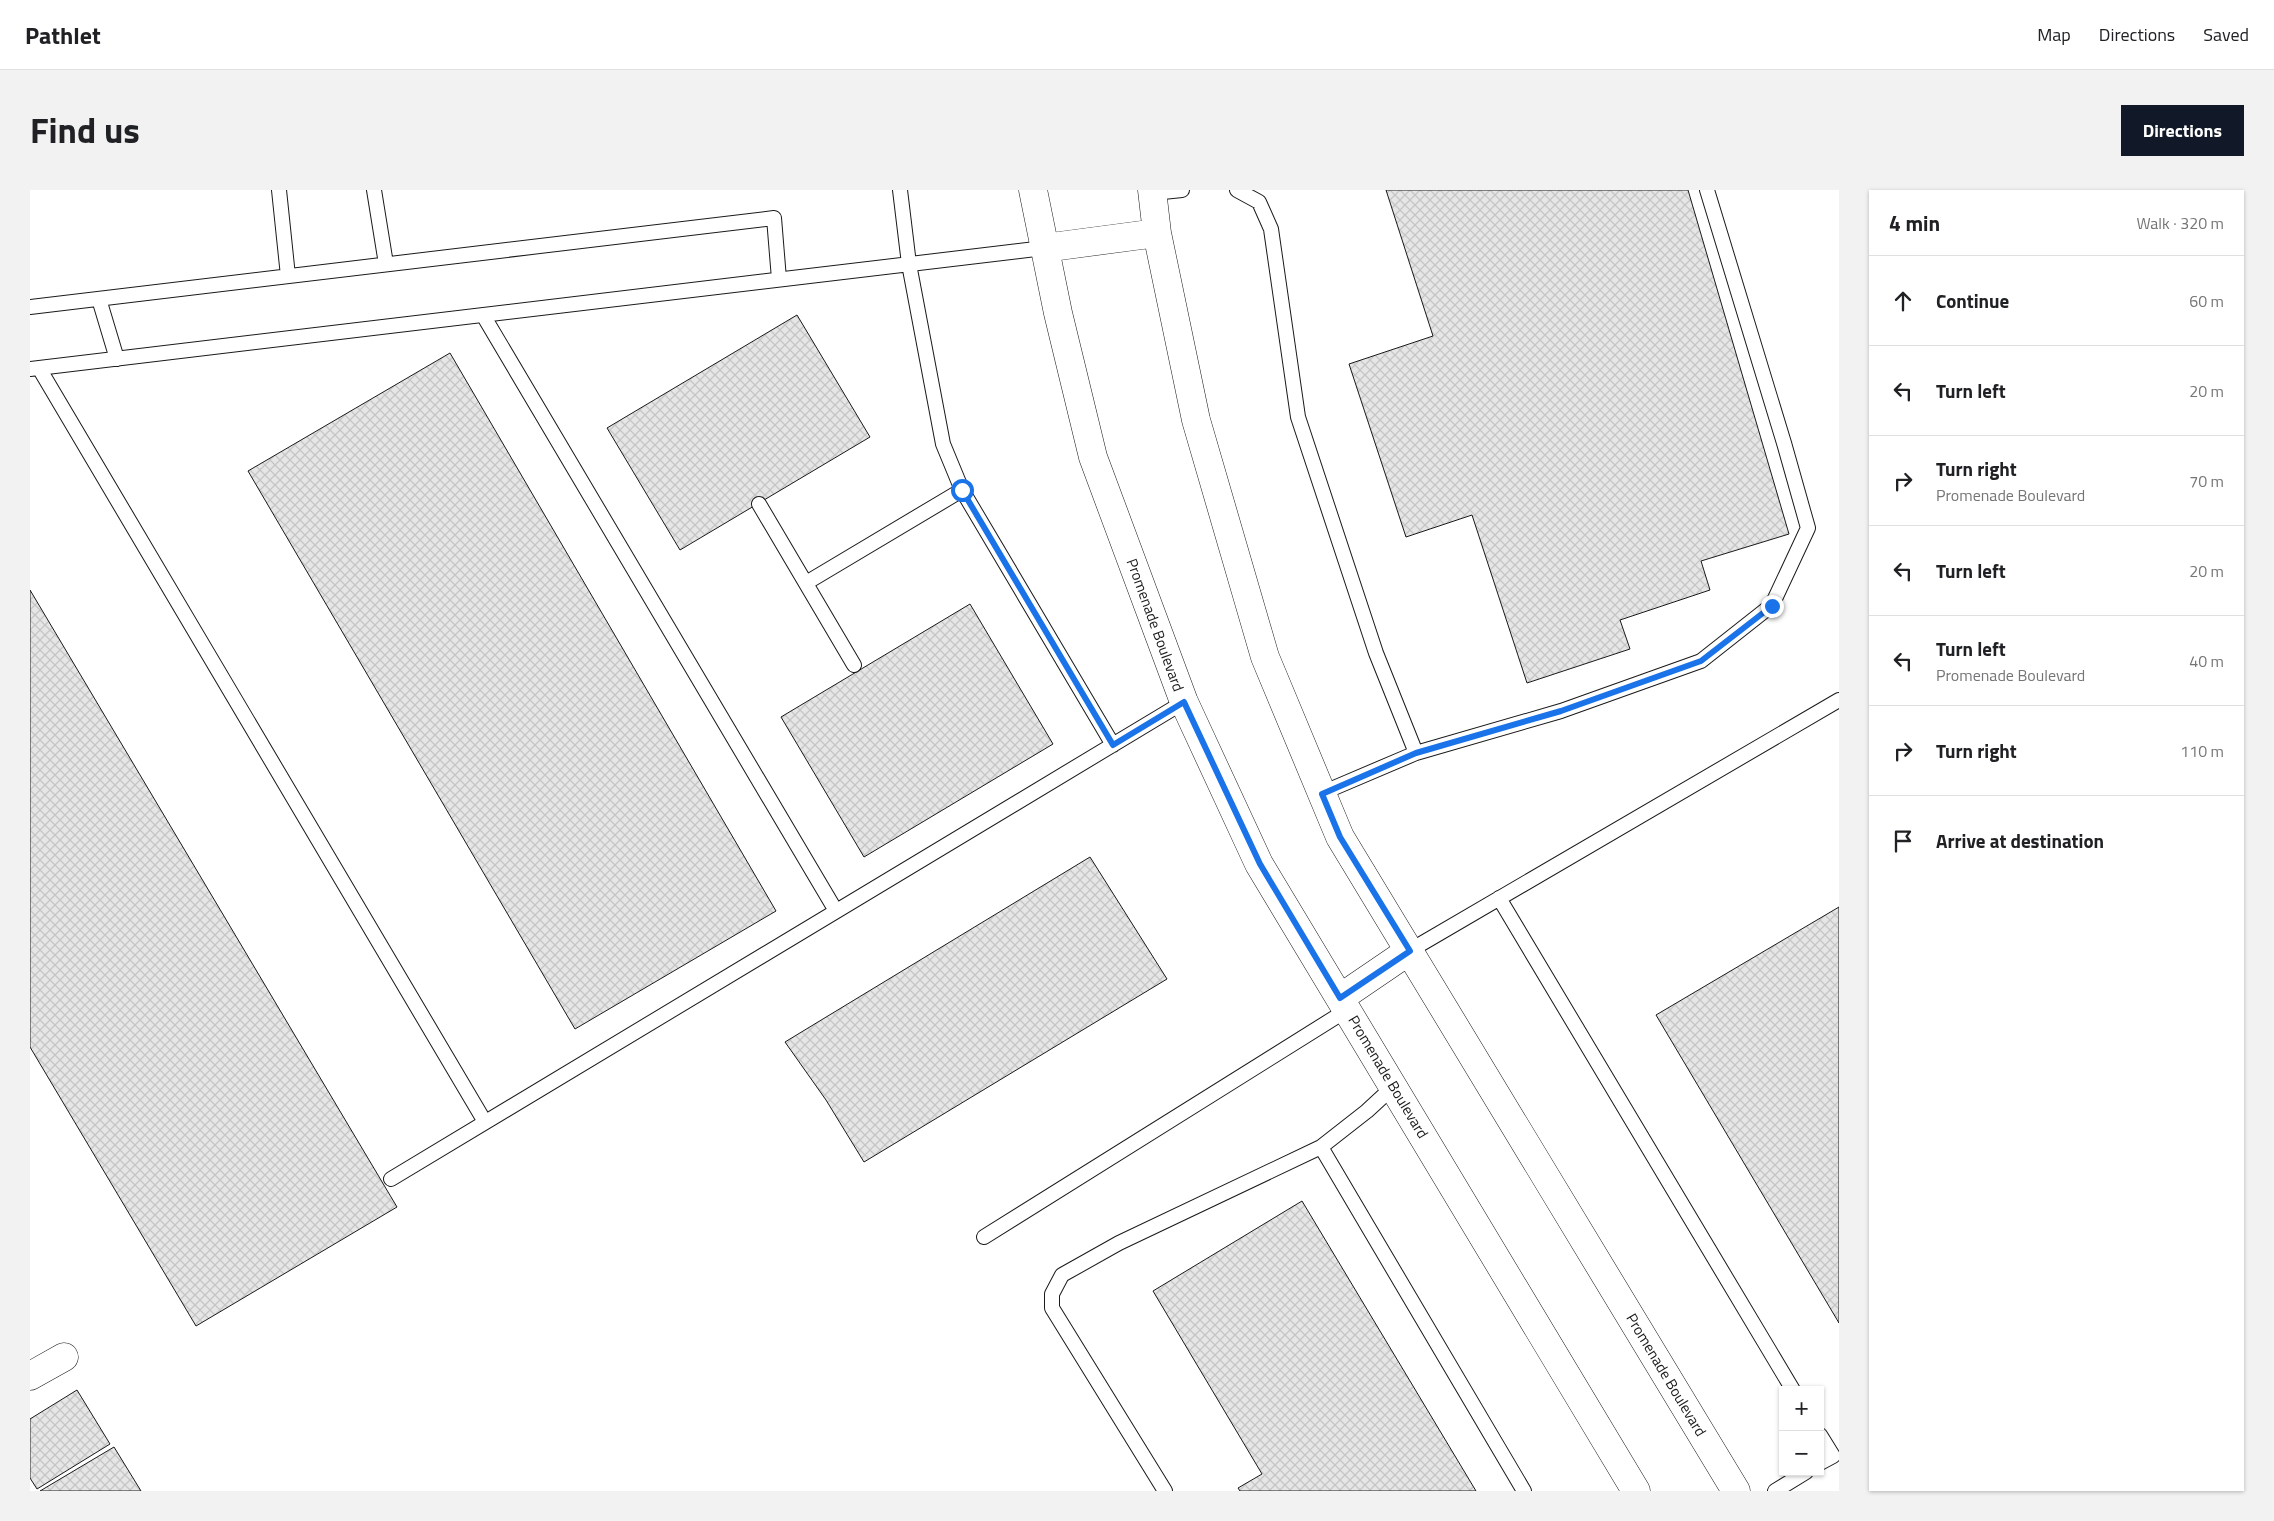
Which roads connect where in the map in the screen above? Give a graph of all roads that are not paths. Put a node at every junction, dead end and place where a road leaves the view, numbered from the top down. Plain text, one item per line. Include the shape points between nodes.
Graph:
1 (280, 190) edge
2 (374, 190) edge
3 (900, 190) edge
4 (1032, 190) edge
5 (1182, 190) edge
6 (1237, 190) edge
7 (1707, 190) edge
8 (1152, 191) edge
9 (1260, 196) edge
10 (1157, 233) junction
11 (1044, 248) junction
12 (386, 264) junction
13 (909, 264) junction
14 (288, 276) junction
15 (779, 279) junction
16 (99, 299) junction
17 (30, 308) edge
18 (483, 315) junction
19 (117, 359) junction
20 (35, 368) edge
21 (962, 490) junction
22 (758, 504) dead end
23 (806, 582) junction
24 (854, 665) dead end
25 (1839, 700) edge
26 (1184, 702) junction
27 (1113, 745) junction
28 (1416, 753) junction
29 (1322, 794) junction
30 (1499, 898) junction
31 (836, 911) junction
32 (1410, 951) junction
33 (1344, 1004) junction
34 (1393, 1087) junction
35 (485, 1122) junction
36 (1321, 1147) junction
37 (391, 1179) dead end
38 (984, 1237) dead end
39 (64, 1357) dead end
40 (30, 1376) edge
41 (1791, 1386) edge
42 (1824, 1441) edge
43 (1824, 1461) edge
44 (1799, 1476) edge
45 (1165, 1491) edge
46 (1524, 1491) edge
47 (1636, 1491) edge
48 (1736, 1491) edge
49 (1775, 1491) edge

1 - 14 lane
2 - 12 lane
3 - 13 lane
4 - 11 street, Promenade Boulevard
5 - 8 lane
6 - 9 lane
7 - 28 lane via 1808,528 1772,606 1701,661 1561,711
8 - 10 street, Promenade Boulevard
9 - 28 lane via 1270,229 1298,416 1376,653
10 - 11 street
10 - 29 street, Promenade Boulevard via 1196,420 1265,657
11 - 13 lane
11 - 26 street, Promenade Boulevard via 1092,457
12 - 14 lane
12 - 15 lane via 774,218
13 - 15 lane
13 - 21 lane via 944,444
14 - 16 lane
15 - 18 lane
16 - 17 lane
16 - 19 lane
18 - 19 lane
18 - 31 lane
19 - 20 lane
20 - 35 lane
21 - 23 lane
21 - 27 lane
22 - 23 lane
23 - 24 lane
25 - 30 lane
26 - 27 lane
26 - 33 street, Promenade Boulevard via 1260,864
27 - 31 lane
28 - 29 lane
29 - 32 street, Promenade Boulevard via 1340,837
30 - 32 lane
30 - 41 lane
31 - 35 lane
32 - 33 street
32 - 48 street, Promenade Boulevard
33 - 34 street, Promenade Boulevard
33 - 38 lane
34 - 36 lane
34 - 47 street, Promenade Boulevard
35 - 37 lane
36 - 45 lane via 1119,1242 1062,1275 1052,1294 1052,1308
36 - 46 lane
39 - 40 street
42 - 43 lane via 1833,1456
44 - 49 lane

